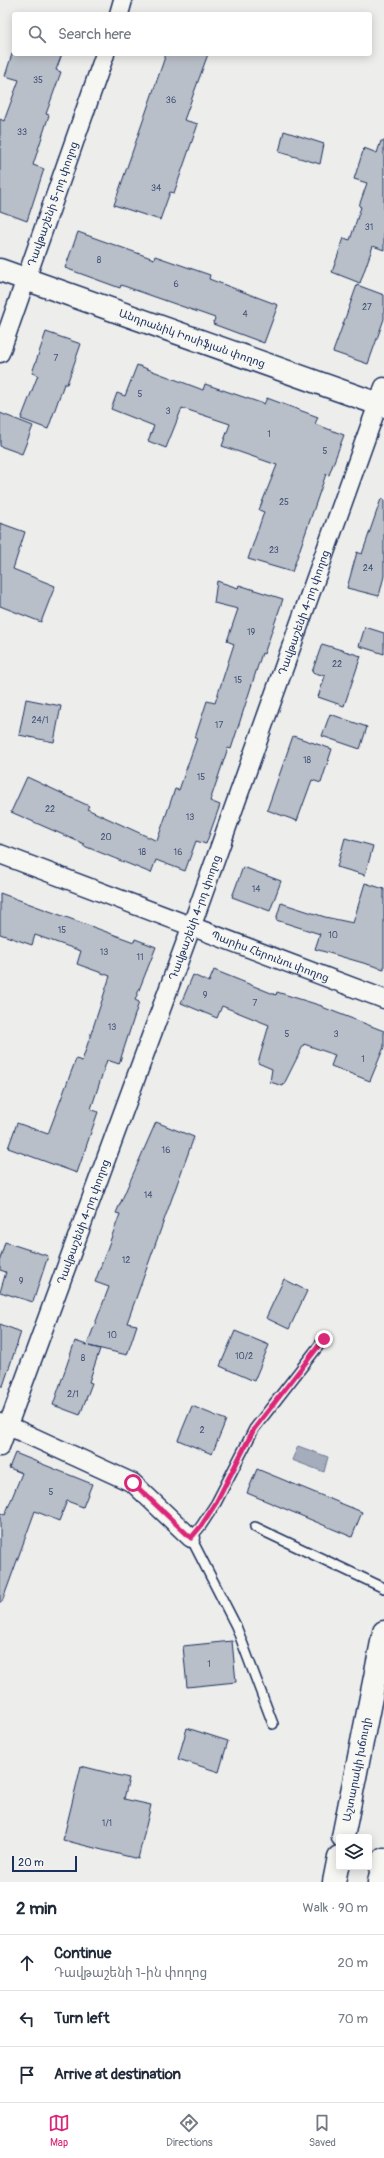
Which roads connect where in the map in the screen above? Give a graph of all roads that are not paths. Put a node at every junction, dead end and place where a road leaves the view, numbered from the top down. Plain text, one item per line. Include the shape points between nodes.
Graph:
1 (124, 0) edge
2 (120, 12) edge
3 (104, 56) edge
4 (0, 270) edge
5 (27, 280) junction
6 (0, 353) edge
7 (382, 399) edge
8 (0, 854) edge
9 (192, 925) junction
10 (384, 999) edge
11 (324, 1339) dead end
12 (4, 1423) edge
13 (0, 1447) edge
14 (255, 1527) dead end
15 (191, 1538) junction
16 (384, 1588) edge
17 (384, 1632) edge
18 (381, 1664) edge
19 (273, 1724) dead end
20 (344, 1834) edge
21 (384, 1859) edge
22 (336, 1870) edge
23 (334, 1882) edge
24 (379, 1882) edge

1 - 2 street
3 - 5 street, Դավթաշենի 5-րդ փողոց
4 - 5 street, Անդրանիկ Իոսիֆյան փողոց
5 - 6 street, Դավթաշենի 5-րդ փողոց
5 - 7 street, Անդրանիկ Իոսիֆյան փողոց
7 - 9 street, Դավթաշենի 4-րդ փողոց
8 - 9 street, Պարիս Հերունու փողոց
9 - 10 street, Պարիս Հերունու փողոց
9 - 12 street, Դավթաշենի 4-րդ փողոց
11 - 15 lane via 254,1429 216,1503
12 - 13 street, Դավթաշենի 4-րդ փողոց
12 - 15 street via 133,1483
14 - 16 lane
15 - 19 lane via 236,1626
17 - 18 street, Աշտարակի խճուղի
18 - 20 street, Աշտարակի խճուղի
21 - 24 street
22 - 23 street

